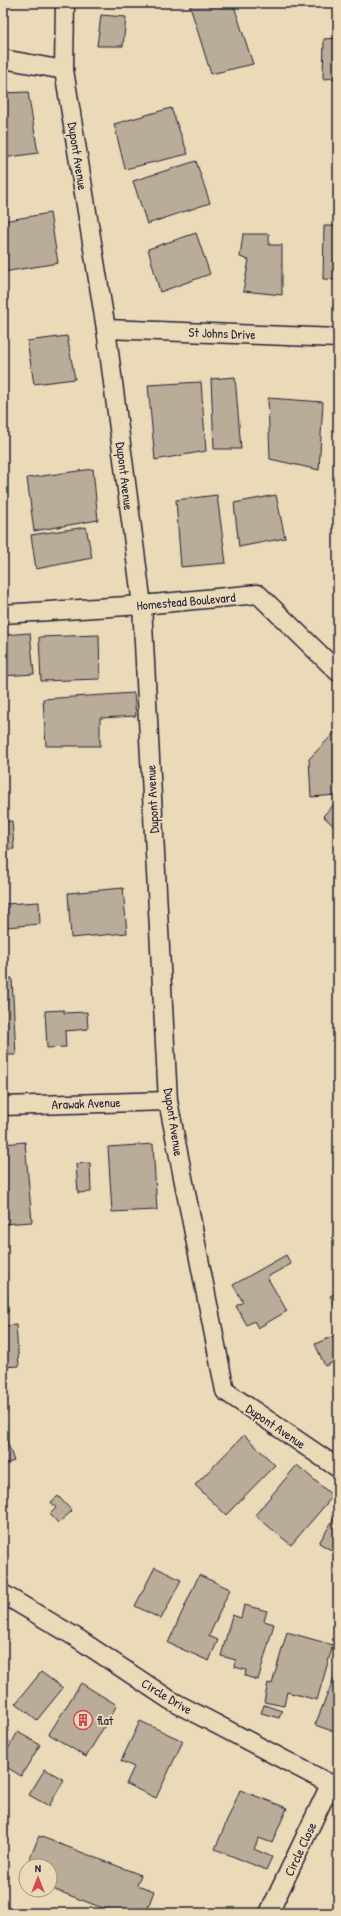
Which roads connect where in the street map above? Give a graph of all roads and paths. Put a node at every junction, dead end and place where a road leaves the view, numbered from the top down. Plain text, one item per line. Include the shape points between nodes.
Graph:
1 (65, 3) edge
2 (3, 59) edge
3 (64, 70) junction
4 (106, 329) junction
5 (338, 338) edge
6 (142, 605) junction
7 (3, 614) edge
8 (338, 672) edge
9 (168, 1101) junction
10 (3, 1106) edge
11 (338, 1468) edge
12 (3, 1594) edge
13 (334, 1786) edge
14 (269, 1913) edge

1 - 3 street, Dupont Avenue
2 - 3 street
3 - 4 street, Dupont Avenue
4 - 5 street, St Johns Drive
4 - 6 street, Dupont Avenue
6 - 7 street, Homestead Boulevard
6 - 8 street, Homestead Boulevard via 258,594
6 - 9 street, Dupont Avenue
9 - 10 street, Arawak Avenue
9 - 11 street, Dupont Avenue via 225,1391
12 - 13 street, Circle Drive via 77,1638 170,1700
13 - 14 street, Circle Close

